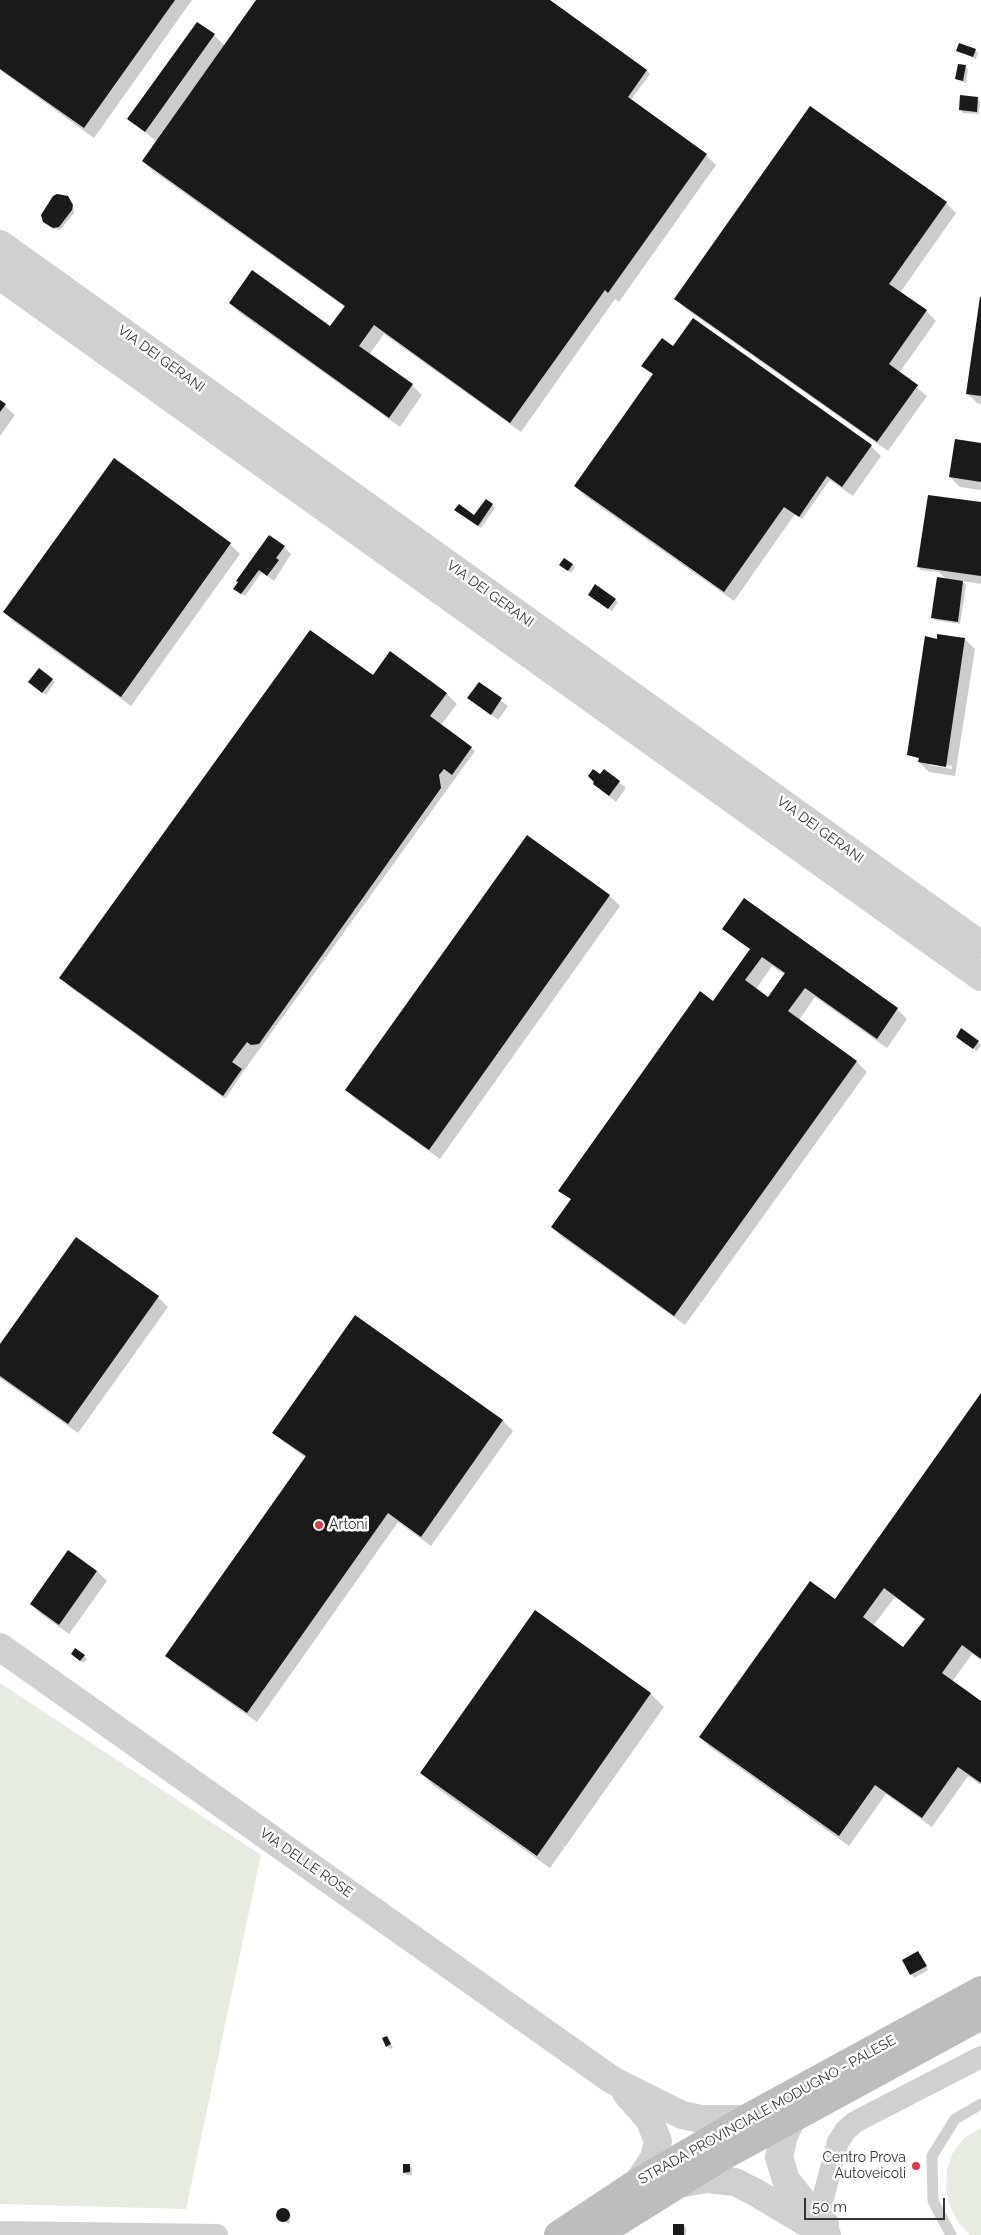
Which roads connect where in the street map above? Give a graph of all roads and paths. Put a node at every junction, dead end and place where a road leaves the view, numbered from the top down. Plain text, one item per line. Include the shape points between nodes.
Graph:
1 (0, 244) edge
2 (0, 276) edge
3 (981, 945) edge
4 (981, 977) edge
5 (0, 1646) edge
6 (981, 1990) edge
7 (981, 2016) edge
8 (981, 2056) edge
9 (612, 2080) junction
10 (981, 2104) edge
11 (745, 2119) junction
12 (792, 2120) junction
13 (638, 2182) junction
14 (678, 2184) junction
15 (822, 2226) edge
16 (0, 2232) edge
17 (206, 2235) edge
18 (558, 2235) edge
19 (597, 2235) edge
20 (837, 2235) edge
21 (951, 2235) edge

1 - 3 street, VIA DEI GERANI
2 - 4 street, VIA DEI GERANI
5 - 9 street, VIA DELLE ROSE
6 - 11 main road, STRADA PROVINCIALE MODUGNO - PALESE
7 - 12 main road, STRADA PROVINCIALE MODUGNO - PALESE
8 - 15 street via 855,2122 844,2131 838,2142
9 - 11 street via 682,2115 701,2119
9 - 13 street via 649,2119 658,2141 654,2158
10 - 21 lane via 955,2119 932,2156 933,2201
11 - 13 main road, STRADA PROVINCIALE MODUGNO - PALESE
12 - 14 main road, STRADA PROVINCIALE MODUGNO - PALESE
12 - 15 street via 784,2135 779,2157 786,2180
13 - 18 main road, STRADA PROVINCIALE MODUGNO - PALESE
14 - 15 street via 707,2179 735,2182
14 - 19 main road, STRADA PROVINCIALE MODUGNO - PALESE
15 - 20 street
16 - 17 street

